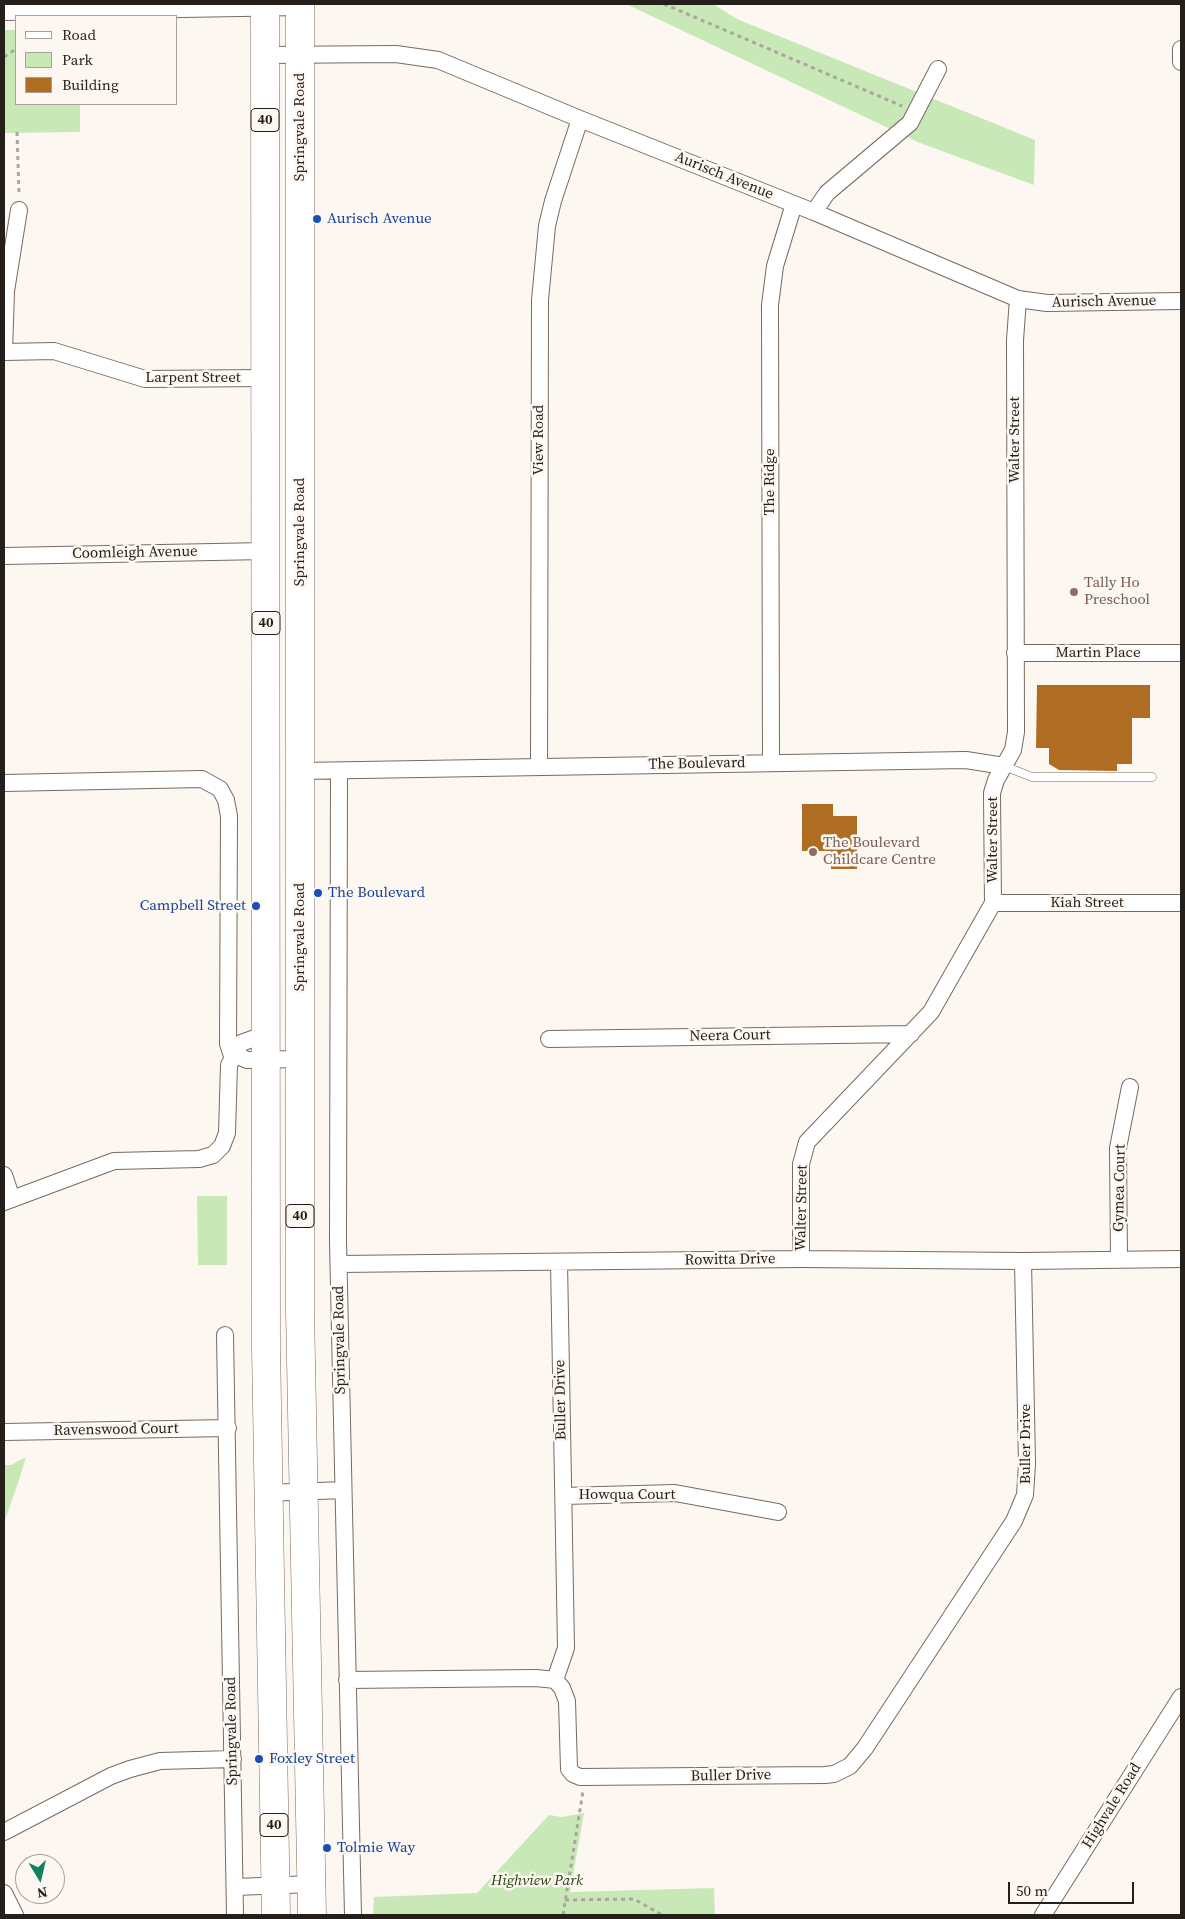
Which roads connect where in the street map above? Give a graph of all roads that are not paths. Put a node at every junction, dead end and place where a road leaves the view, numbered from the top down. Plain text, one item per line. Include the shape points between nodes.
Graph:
1 (300, 5) edge
2 (265, 6) edge
3 (4, 12) edge
4 (1181, 49) edge
5 (300, 54) junction
6 (266, 55) junction
7 (1181, 62) edge
8 (938, 69) dead end
9 (580, 119) junction
10 (794, 204) junction
11 (19, 210) road end
12 (814, 212) junction
13 (1018, 300) junction
14 (1181, 301) edge
15 (4, 352) edge
16 (266, 378) junction
17 (266, 551) junction
18 (4, 556) edge
19 (1015, 653) junction
20 (1181, 653) edge
21 (771, 762) junction
22 (539, 766) junction
23 (1004, 766) junction
24 (300, 771) junction
25 (338, 771) junction
26 (1152, 777) dead end
27 (4, 783) edge
28 (993, 903) junction
29 (1181, 903) edge
30 (911, 1034) junction
31 (549, 1039) dead end
32 (266, 1047) junction
33 (235, 1057) junction
34 (300, 1059) junction
35 (1130, 1087) dead end
36 (4, 1175) edge
37 (8, 1201) edge
38 (801, 1259) junction
39 (1119, 1259) junction
40 (1181, 1259) edge
41 (1023, 1261) junction
42 (558, 1262) junction
43 (339, 1264) junction
44 (225, 1335) dead end
45 (228, 1428) junction
46 (4, 1432) edge
47 (343, 1490) junction
48 (303, 1491) junction
49 (267, 1493) junction
50 (564, 1496) junction
51 (778, 1512) dead end
52 (347, 1680) junction
53 (555, 1680) junction
54 (1181, 1697) edge
55 (233, 1759) junction
56 (4, 1832) edge
57 (312, 1884) junction
58 (275, 1886) junction
59 (235, 1887) junction
60 (4, 1893) edge
61 (15, 1915) edge
62 (236, 1915) edge
63 (276, 1915) edge
64 (312, 1915) edge
65 (353, 1915) edge
66 (1042, 1915) edge

1 - 2 street
1 - 5 highway, Springvale Road / 40
2 - 3 street
2 - 6 highway, 40
4 - 7 street
5 - 6 street, Aurisch Avenue
5 - 9 street, Aurisch Avenue via 425,57 450,64
5 - 24 highway, Springvale Road / 40
6 - 16 highway, 40
8 - 12 street via 910,123 827,193
9 - 10 street, Aurisch Avenue
9 - 22 street, View Road via 552,201 540,300
10 - 12 street, Aurisch Avenue
10 - 21 street, The Ridge via 775,266 770,298
11 - 15 street via 6,291
12 - 13 street, Aurisch Avenue
13 - 14 street, Aurisch Avenue via 1047,303
13 - 19 street, Walter Street via 1015,340
15 - 16 street, Larpent Street via 54,351 145,380
16 - 17 highway, 40
17 - 18 street, Coomleigh Avenue
17 - 32 highway, 40
19 - 20 street, Martin Place
19 - 23 street, Walter Street via 1016,732 1013,750
21 - 22 street, The Boulevard
21 - 23 street, The Boulevard via 966,760
22 - 25 street, The Boulevard
23 - 26 lane via 1032,777
23 - 28 street, Walter Street via 992,793
24 - 25 street, The Boulevard
24 - 34 highway, Springvale Road / 40
25 - 43 street, Springvale Road
27 - 33 street via 202,779 216,785 226,800 229,816 228,1044
28 - 29 street, Kiah Street
28 - 30 street, Walter Street via 931,1012
30 - 31 street, Neera Court
30 - 38 street, Walter Street via 807,1142 801,1164
32 - 33 street via 247,1060
32 - 33 street via 241,1043
32 - 34 street
32 - 49 highway, 40
33 - 37 street via 229,1065 226,1137 216,1152 198,1159 114,1161
34 - 48 highway, Springvale Road / 40
35 - 39 street, Gymea Court via 1118,1148
36 - 37 street
38 - 41 street, Rowitta Drive
38 - 42 street, Rowitta Drive
39 - 40 street, Rowitta Drive
39 - 41 street, Rowitta Drive
41 - 53 street, Buller Drive via 1025,1495 1014,1521 857,1758 841,1771 825,1775 576,1776 569,1769 567,1701
42 - 43 street, Rowitta Drive
42 - 50 street, Buller Drive
43 - 47 street, Springvale Road
44 - 45 street, Springvale Road
45 - 46 street, Ravenswood Court
45 - 55 street, Springvale Road
47 - 48 street
47 - 52 street, Springvale Road
48 - 49 street
48 - 57 highway, Springvale Road / 40
49 - 58 highway, 40
50 - 51 street, Howqua Court via 675,1493
50 - 53 street, Buller Drive via 566,1648
52 - 53 street
52 - 65 street, Springvale Road
54 - 66 street, Highvale Road
55 - 56 street via 160,1761 130,1769
55 - 59 street, Springvale Road
57 - 58 street
57 - 64 highway, Springvale Road / 40
58 - 59 street
58 - 63 highway, 40
59 - 62 street, Springvale Road
60 - 61 street

